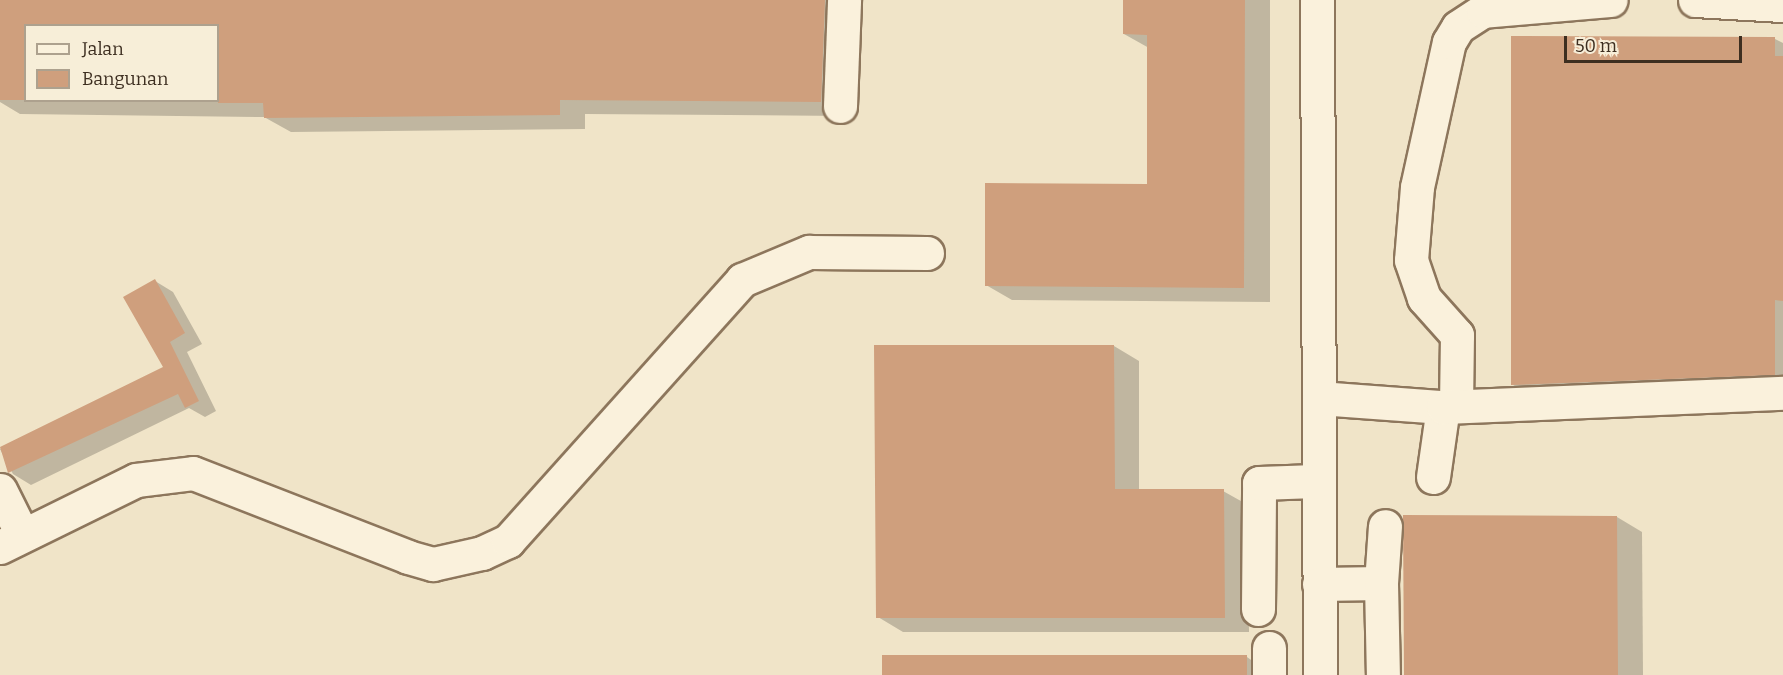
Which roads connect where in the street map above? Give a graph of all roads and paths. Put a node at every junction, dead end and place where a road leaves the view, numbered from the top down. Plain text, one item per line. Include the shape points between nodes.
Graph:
1 (844, 0) edge
2 (1317, 0) edge
3 (1611, 0) edge
4 (1695, 0) edge
5 (1783, 5) edge
6 (840, 106) dead end
7 (927, 253) dead end
8 (1783, 393) edge
9 (1319, 398) junction
10 (1449, 406) junction
11 (1433, 477) dead end
12 (1316, 481) junction
13 (0, 490) edge
14 (1385, 526) dead end
15 (11, 540) edge
16 (1381, 583) junction
17 (1319, 584) junction
18 (1258, 609) dead end
19 (1320, 675) edge
20 (1383, 675) edge

1 - 6 street
2 - 9 street
3 - 10 street via 1483,11 1458,27 1449,42 1417,187 1411,260 1424,298 1457,335
4 - 5 street
7 - 15 street via 809,252 742,280 508,541 482,553 433,564 408,558 193,473 136,480
8 - 10 street
9 - 10 street
9 - 12 street
10 - 11 street
12 - 17 street
12 - 18 street via 1264,481 1256,489
13 - 15 street
14 - 16 street
16 - 17 street
16 - 20 street
17 - 19 street

